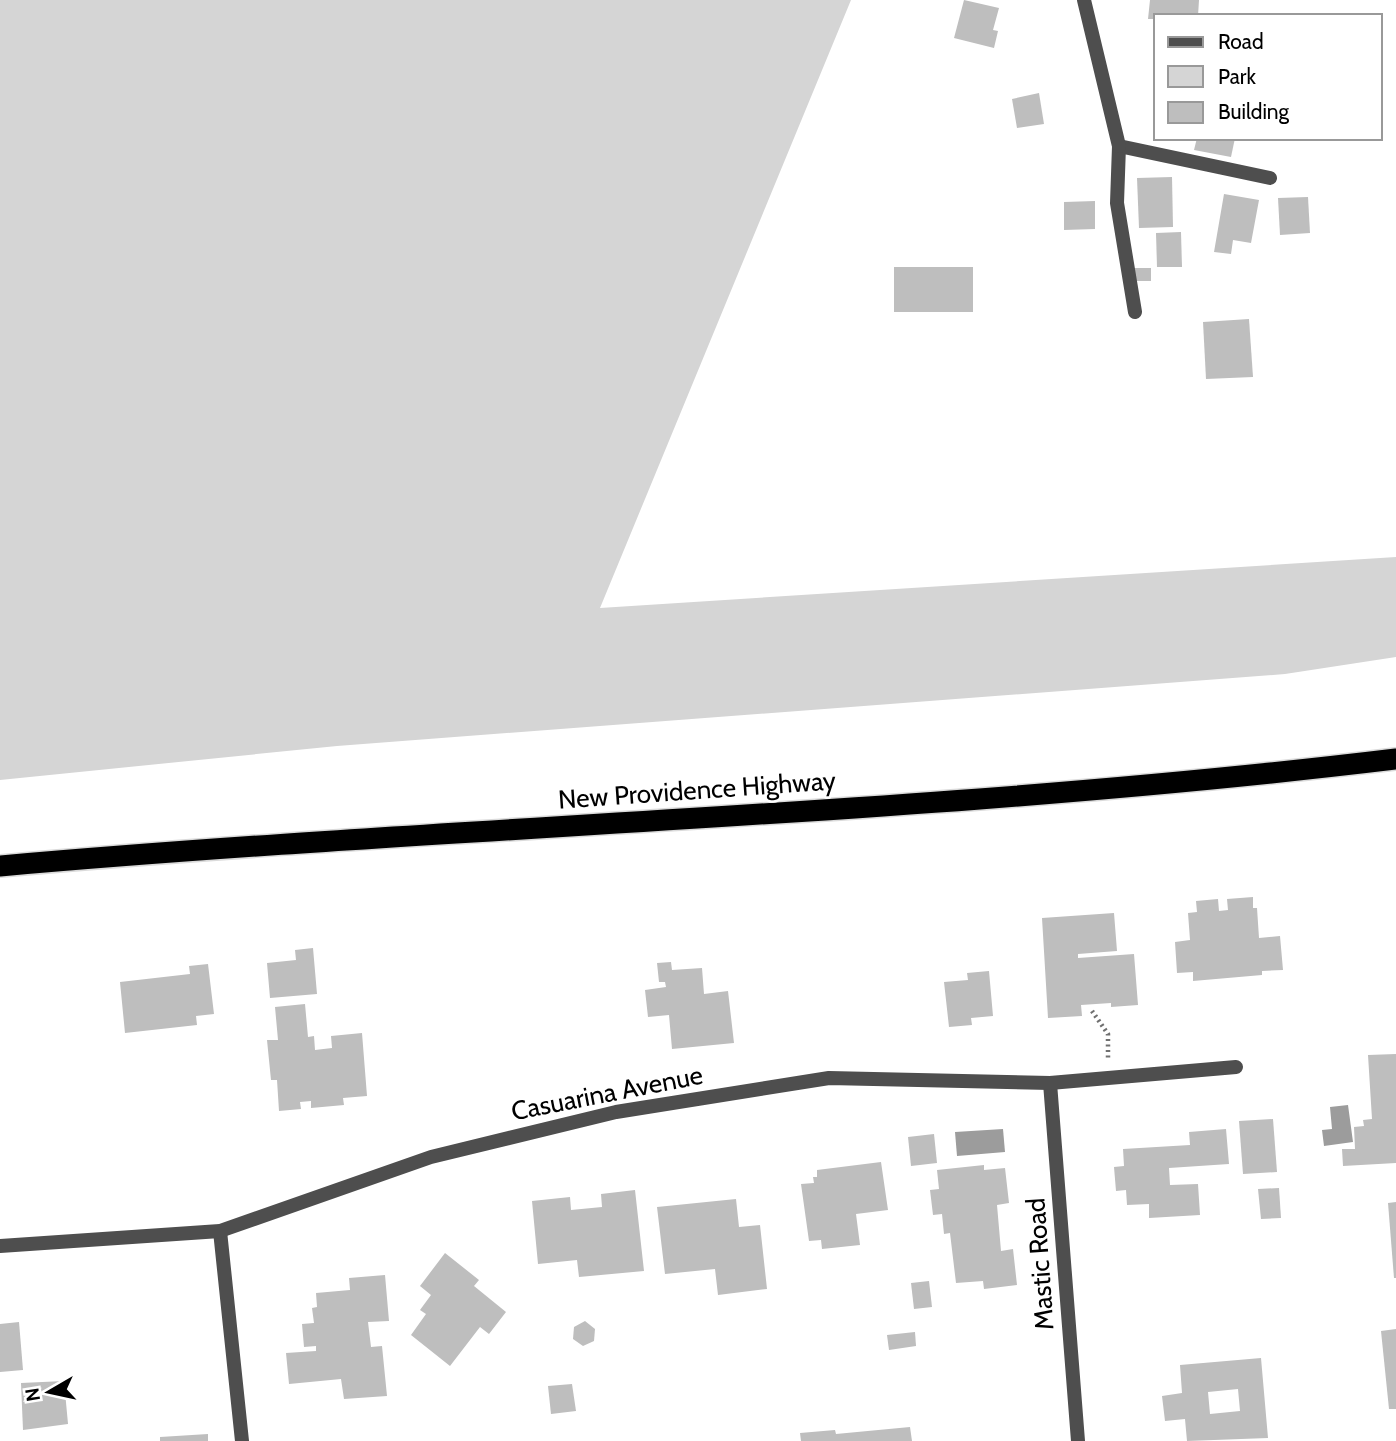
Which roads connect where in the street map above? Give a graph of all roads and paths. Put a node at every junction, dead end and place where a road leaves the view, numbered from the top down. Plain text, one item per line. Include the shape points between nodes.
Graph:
1 (1084, 0) edge
2 (1119, 146) junction
3 (1270, 178) dead end
4 (1135, 312) dead end
5 (1396, 759) edge
6 (0, 866) edge
7 (1092, 1011) dead end
8 (1236, 1067) dead end
9 (1109, 1078) junction
10 (1051, 1083) junction
11 (220, 1231) junction
12 (0, 1246) edge
13 (242, 1441) edge
14 (1078, 1441) edge

1 - 2 street
2 - 3 street
2 - 4 street via 1118,203
5 - 6 highway, New Providence Highway via 1019,797
7 - 9 path via 1108,1034
8 - 9 street, Casuarina Avenue
9 - 10 street, Casuarina Avenue
10 - 11 street, Casuarina Avenue via 829,1078 616,1112 431,1157
10 - 14 street, Mastic Road
11 - 12 street, Casuarina Avenue
11 - 13 street

